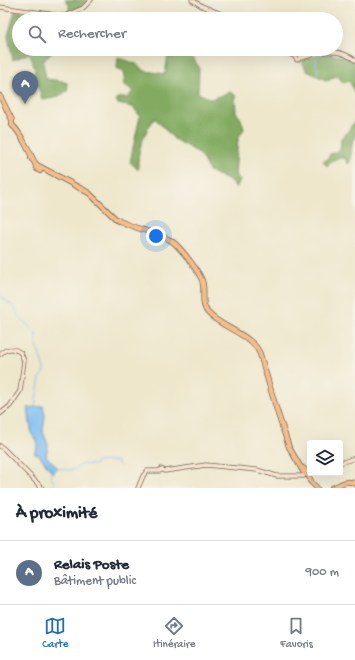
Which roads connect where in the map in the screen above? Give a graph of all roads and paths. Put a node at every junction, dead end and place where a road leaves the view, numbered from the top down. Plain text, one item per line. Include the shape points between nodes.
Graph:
1 (91, 0) edge
2 (191, 0) edge
3 (0, 6) edge
4 (38, 12) edge
5 (73, 12) edge
6 (212, 12) edge
7 (217, 12) edge
8 (343, 55) edge
9 (295, 56) edge
10 (301, 56) edge
11 (355, 60) edge
12 (0, 96) edge
13 (0, 354) edge
14 (0, 414) edge
15 (0, 446) edge
16 (355, 458) edge
17 (343, 461) edge
18 (306, 474) edge
19 (355, 484) edge
20 (42, 488) edge
21 (138, 488) edge
22 (318, 488) edge
23 (332, 488) edge

1 - 5 street
2 - 6 street
2 - 7 street
3 - 4 street
8 - 11 street
9 - 10 street via 296,60
12 - 18 main road via 31,158 39,168 89,194 124,224 170,240 183,254 200,275 208,311 258,349 289,447
13 - 14 street via 13,348 21,353 24,361 20,391 10,406
15 - 20 street
16 - 17 street
18 - 21 street via 277,476 257,470 206,465 148,471
18 - 22 main road
19 - 23 main road via 346,481

